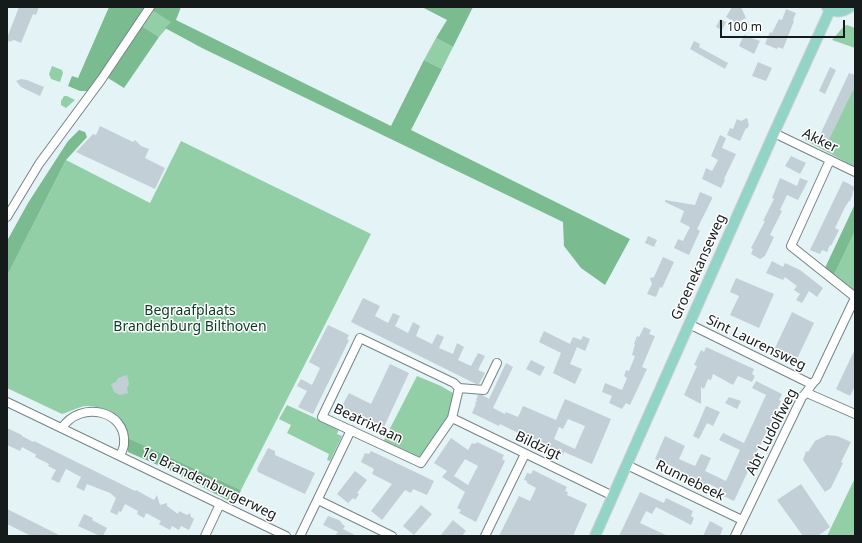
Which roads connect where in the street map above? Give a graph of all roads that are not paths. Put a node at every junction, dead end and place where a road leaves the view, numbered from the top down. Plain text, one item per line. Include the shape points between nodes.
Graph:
1 (150, 7) edge
2 (850, 7) edge
3 (828, 8) edge
4 (774, 133) junction
5 (830, 160) junction
6 (855, 172) edge
7 (7, 217) edge
8 (855, 298) edge
9 (689, 324) junction
10 (497, 363) dead end
11 (811, 384) junction
12 (458, 388) junction
13 (807, 393) junction
14 (7, 402) edge
15 (855, 414) edge
16 (452, 418) junction
17 (62, 428) junction
18 (351, 430) junction
19 (525, 454) junction
20 (120, 456) junction
21 (627, 465) junction
22 (613, 496) junction
23 (318, 500) junction
24 (220, 504) junction
25 (742, 520) junction
26 (205, 536) edge
27 (286, 536) edge
28 (300, 536) edge
29 (392, 536) edge
30 (485, 536) edge
31 (595, 536) edge
32 (735, 536) edge

1 - 7 street via 101,80 38,164
2 - 3 main road via 840,12
3 - 4 main road, Groenekanseweg
4 - 5 street, Akker
4 - 9 main road, Groenekanseweg
5 - 6 street, Akker
5 - 8 street via 791,246
8 - 11 street, Abt Ludolfweg via 816,380
9 - 11 street, Sint Laurensweg
9 - 21 main road, Groenekanseweg
10 - 12 street, Beatrixlaan via 484,390
11 - 13 street, Abt Ludolfweg
12 - 16 street, Beatrixlaan
12 - 18 street, Beatrixlaan via 454,383 360,338 322,417
13 - 15 street, Sint Laurensweg
13 - 25 street, Abt Ludolfweg via 802,397
14 - 17 street, 1e Brandenburgerweg
16 - 18 street, Beatrixlaan via 421,463
16 - 19 street, Bildzigt
17 - 20 street, 1e Brandenburgerweg
17 - 20 street, 1e Brandenburgerweg via 66,421 85,411 99,412 112,417 122,430 124,445
18 - 23 street
19 - 22 street, Bildzigt
19 - 30 street
20 - 24 street, 1e Brandenburgerweg
21 - 22 main road, Groenekanseweg
21 - 25 street, Runnebeek
22 - 31 main road, Groenekanseweg
23 - 28 street
23 - 29 street
24 - 26 street
24 - 27 street, 1e Brandenburgerweg
25 - 32 street, Abt Ludolfweg

